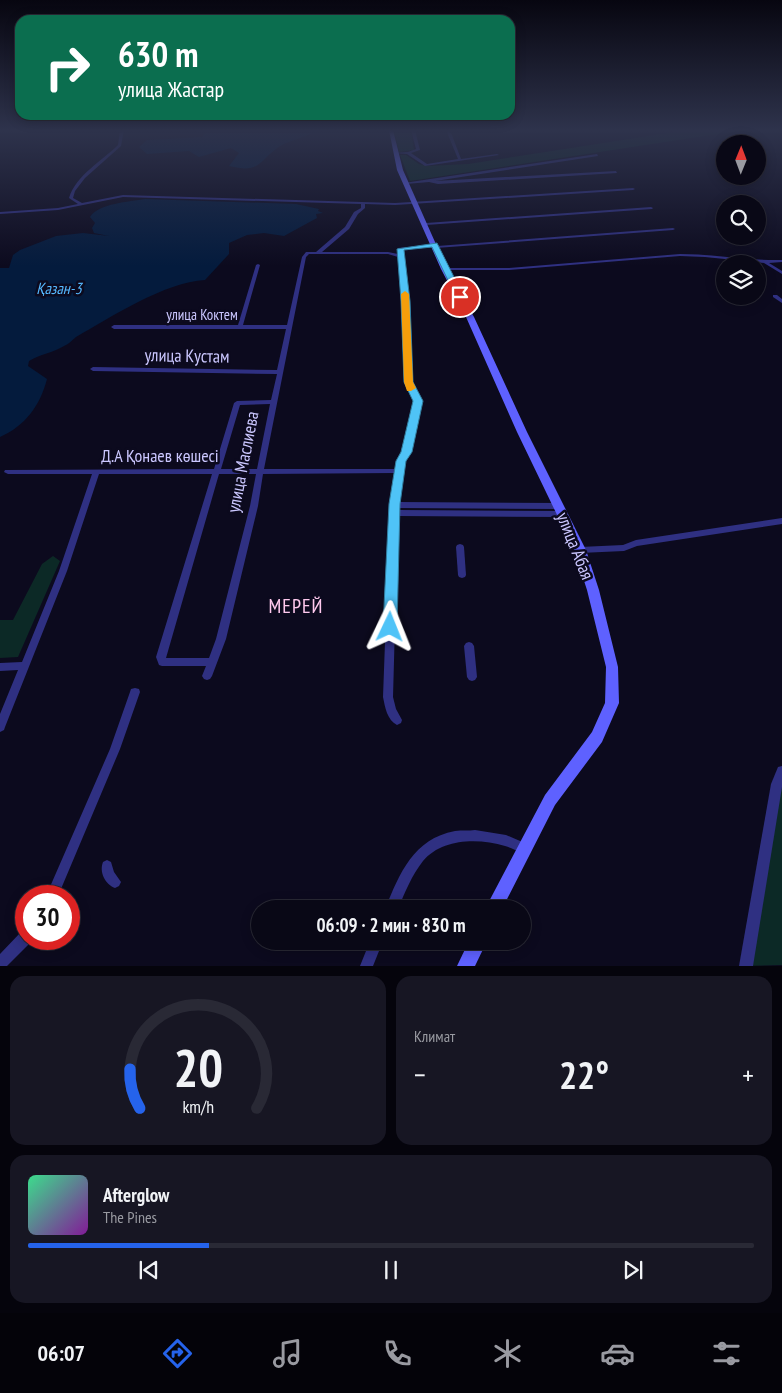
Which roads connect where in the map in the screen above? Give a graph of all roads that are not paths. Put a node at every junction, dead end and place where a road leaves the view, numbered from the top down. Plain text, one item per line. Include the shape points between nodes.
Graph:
1 (87, 175) edge
2 (403, 175) edge
3 (467, 175) edge
4 (566, 175) edge
5 (429, 181) junction
6 (406, 183) junction
7 (633, 189) dead end
8 (363, 203) junction
9 (81, 204) junction
10 (416, 204) junction
11 (651, 208) dead end
12 (0, 213) edge
13 (426, 224) junction
14 (673, 229) dead end
15 (435, 246) junction
16 (317, 253) junction
17 (402, 256) junction
18 (716, 258) edge
19 (782, 261) edge
20 (766, 263) edge
21 (766, 264) edge
22 (258, 265) dead end
23 (444, 269) junction
24 (782, 273) edge
25 (775, 296) dead end
26 (782, 301) edge
27 (114, 327) dead end
28 (240, 327) junction
29 (290, 327) junction
30 (93, 370) dead end
31 (281, 372) junction
32 (275, 402) junction
33 (401, 471) junction
34 (8, 472) dead end
35 (96, 472) junction
36 (217, 472) junction
37 (261, 472) junction
38 (394, 504) junction
39 (561, 510) junction
40 (394, 514) junction
41 (782, 521) edge
42 (460, 547) dead end
43 (580, 550) junction
44 (462, 575) dead end
45 (469, 646) dead end
46 (213, 662) junction
47 (25, 666) junction
48 (0, 667) edge
49 (207, 676) dead end
50 (472, 677) dead end
51 (135, 692) dead end
52 (397, 720) dead end
53 (0, 727) edge
54 (782, 771) edge
55 (523, 848) junction
56 (107, 866) dead end
57 (115, 882) dead end
58 (57, 885) edge
59 (395, 900) edge
60 (497, 900) edge
61 (15, 948) edge
62 (373, 950) edge
63 (474, 950) edge
64 (0, 963) edge
65 (366, 966) edge
66 (466, 966) edge
67 (746, 966) edge

1 - 9 street via 72,191 71,198
2 - 6 main road, улица Абая
3 - 5 street
4 - 5 street
5 - 6 street
6 - 10 main road, улица Абая
7 - 10 street
8 - 9 street via 140,196 111,197
8 - 10 street
8 - 16 street via 363,208 349,226
9 - 12 street
10 - 13 main road, улица Абая
11 - 13 street
13 - 15 main road, улица Абая
14 - 15 street
15 - 17 street via 403,247 400,249
15 - 23 main road, улица Абая
16 - 17 street via 388,253
16 - 29 street, улица Маслиева via 304,256
17 - 33 street via 409,382 418,401
18 - 23 street via 680,255 509,268
19 - 20 street
21 - 24 street
22 - 28 street
23 - 39 main road, улица Абая via 470,316
25 - 26 street
27 - 28 street, улица Коктем
28 - 29 street, улица Коктем
29 - 31 street, улица Маслиева
30 - 31 street, улица Кустам
31 - 32 street, улица Маслиева
32 - 36 street via 237,403
32 - 37 street, улица Маслиева
33 - 37 street, Д.А Қонаев көшесі
33 - 38 street
34 - 35 street, Д.А Қонаев көшесі
35 - 36 street, Д.А Қонаев көшесі
35 - 47 street via 63,571
36 - 37 street, Д.А Қонаев көшесі
36 - 46 street via 161,657 162,662
37 - 46 street, улица Маслиева
38 - 39 street
38 - 40 street
39 - 40 street
39 - 43 main road, улица Абая
40 - 52 street via 388,697
41 - 43 street via 636,543 624,548
42 - 44 street
43 - 55 main road, улица Абая via 612,667 612,703 597,737 558,787
45 - 50 street
46 - 49 street, улица Маслиева
47 - 48 street
47 - 53 street
51 - 58 street via 115,749
54 - 67 street via 777,784
55 - 59 street via 495,837 457,836 437,842 421,854
55 - 60 main road, улица Абая
56 - 57 street
61 - 64 street
62 - 65 street
63 - 66 main road

